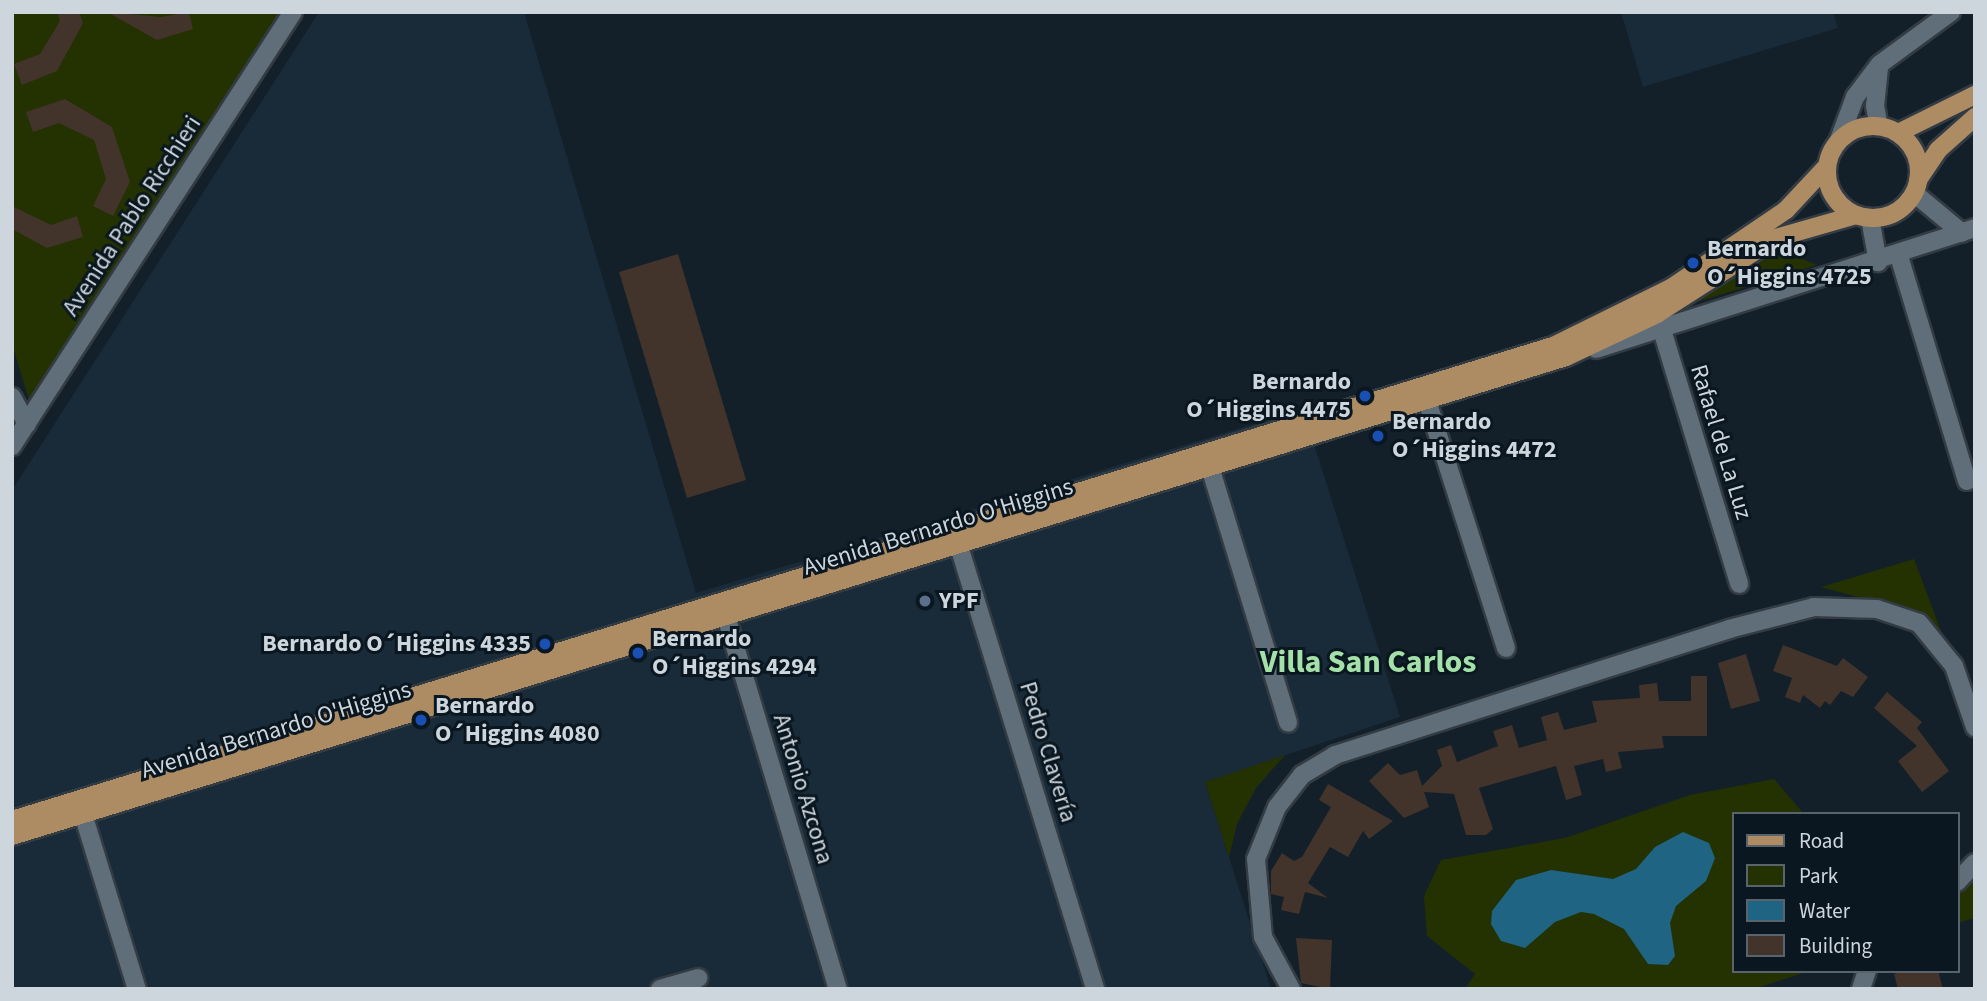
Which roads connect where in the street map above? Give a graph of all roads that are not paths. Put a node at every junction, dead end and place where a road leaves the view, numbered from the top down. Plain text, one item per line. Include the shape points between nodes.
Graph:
1 (1951, 12) edge
2 (292, 13) edge
3 (1880, 64) junction
4 (1975, 95) edge
5 (1975, 117) edge
6 (1879, 126) junction
7 (1898, 133) junction
8 (1839, 140) junction
9 (1827, 166) junction
10 (1916, 186) junction
11 (1863, 216) junction
12 (1968, 231) edge
13 (1899, 256) junction
14 (1878, 262) junction
15 (1659, 322) junction
16 (1425, 396) junction
17 (12, 397) edge
18 (27, 424) junction
19 (12, 446) edge
20 (1208, 462) junction
21 (1967, 481) dead end
22 (956, 538) junction
23 (1739, 584) dead end
24 (724, 610) junction
25 (1506, 648) dead end
26 (1288, 723) dead end
27 (1975, 727) edge
28 (82, 807) junction
29 (12, 820) edge
30 (12, 836) edge
31 (1975, 863) edge
32 (1959, 880) edge
33 (698, 978) dead end
34 (137, 989) edge
35 (660, 989) edge
36 (838, 989) edge
37 (1095, 989) edge
38 (1290, 989) edge

1 - 3 street
2 - 18 street, Avenida Pablo Ricchieri
3 - 6 street via 1875,106
3 - 8 street via 1855,97
4 - 7 main road
5 - 10 main road via 1938,150
6 - 7 main road
6 - 8 main road via 1854,130
7 - 10 main road via 1915,153
8 - 9 main road
9 - 11 main road via 1836,199
9 - 16 main road, Avenida Bernardo O'Higgins via 1786,210 1646,303 1570,340
10 - 11 main road via 1896,212
10 - 12 street
11 - 14 street
11 - 15 main road, Avenida Bernardo O'Higgins via 1776,238
12 - 13 street
13 - 14 street
13 - 21 street
14 - 15 street
15 - 16 main road, Avenida Bernardo O'Higgins via 1566,357
15 - 23 street, Rafael de La Luz
16 - 20 main road, Avenida Bernardo O'Higgins
16 - 25 street
17 - 18 street
18 - 19 street, Avenida Pablo Ricchieri
20 - 22 main road, Avenida Bernardo O'Higgins
20 - 26 street
22 - 24 main road, Avenida Bernardo O'Higgins
22 - 37 street, Pedro Clavería
24 - 28 main road, Avenida Bernardo O'Higgins
24 - 36 street, Antonio Azcona
27 - 38 street via 1954,666 1919,624 1877,609 1814,607 1728,629 1335,755 1302,775 1277,807 1256,859 1264,937
28 - 29 main road, Avenida Bernardo O'Higgins
28 - 30 main road, Avenida Bernardo O'Higgins
28 - 34 street
31 - 32 street
33 - 35 street

